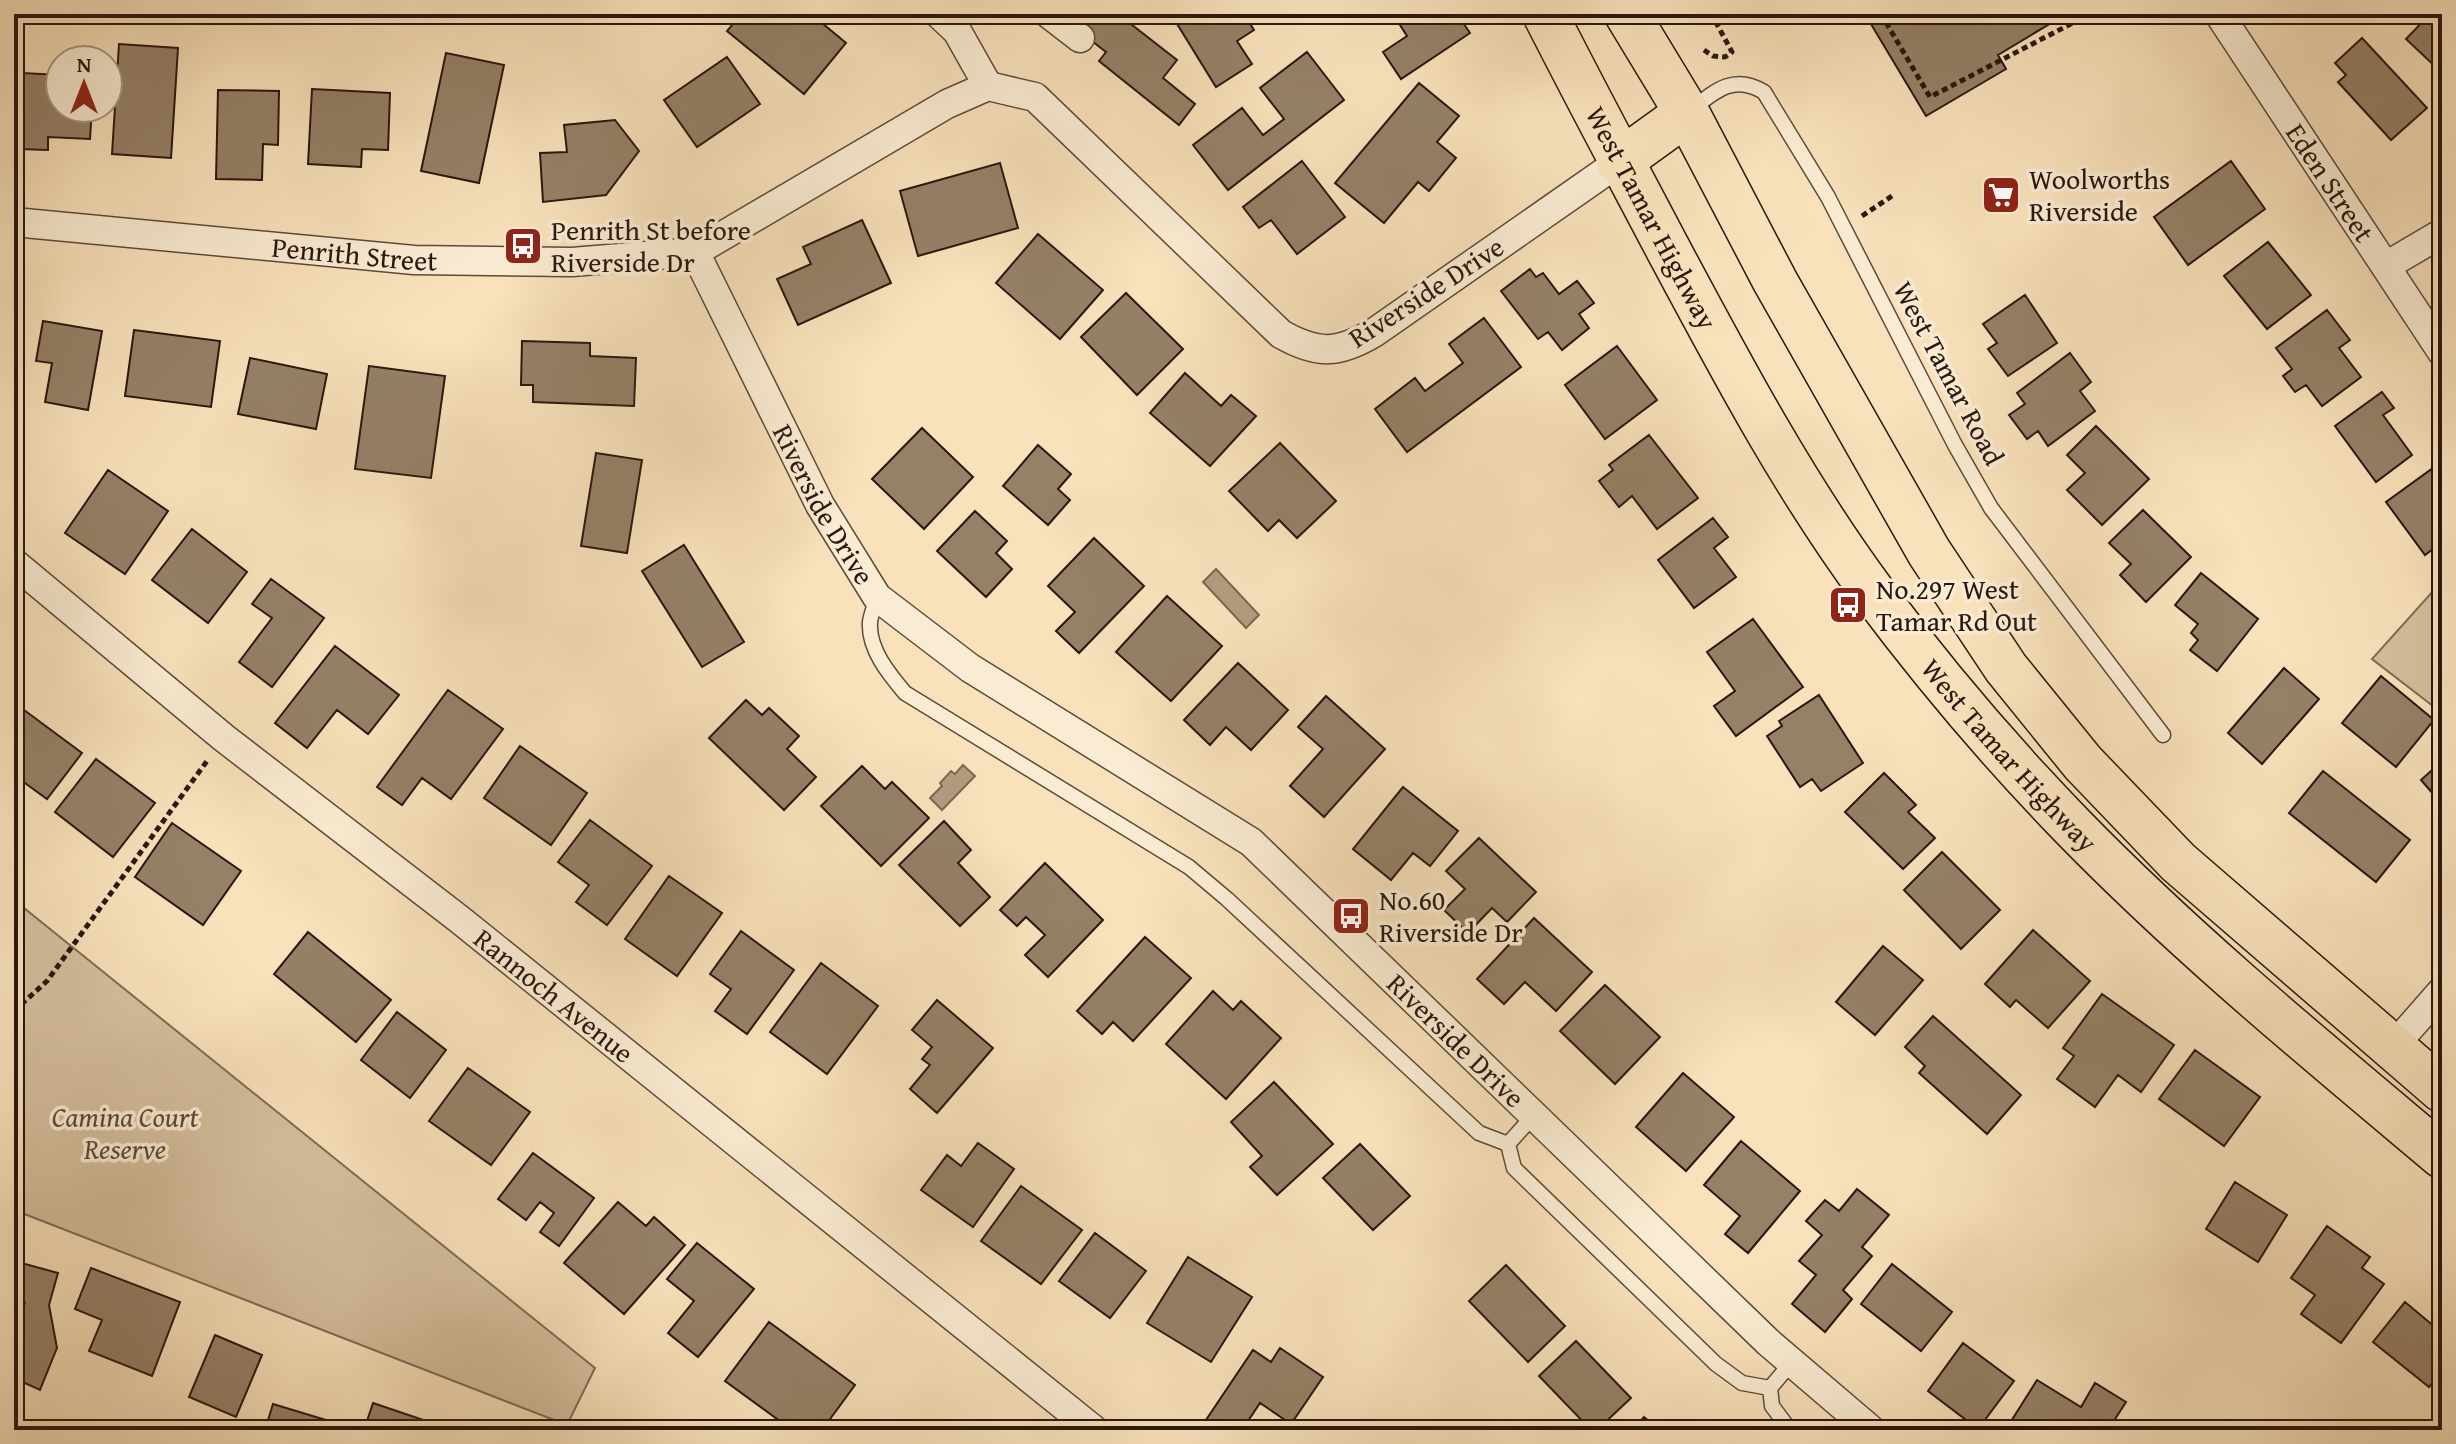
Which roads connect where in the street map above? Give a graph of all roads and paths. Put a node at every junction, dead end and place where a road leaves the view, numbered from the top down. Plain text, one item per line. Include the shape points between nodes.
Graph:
1 (939, 14) edge
2 (1049, 14) edge
3 (1545, 14) edge
4 (1627, 14) edge
5 (1714, 14) edge
6 (1881, 14) edge
7 (2090, 14) edge
8 (2219, 14) edge
9 (1080, 38) dead end
10 (1704, 50) dead end
11 (988, 86) junction
12 (1687, 113) junction
13 (1619, 162) junction
14 (1895, 194) dead end
15 (1855, 221) dead end
16 (14, 222) edge
17 (2442, 233) edge
18 (695, 252) junction
19 (2386, 266) junction
20 (2442, 352) edge
21 (14, 563) edge
22 (877, 597) junction
23 (2442, 608) edge
24 (2436, 631) dead end
25 (2163, 735) dead end
26 (224, 738) junction
27 (2442, 991) edge
28 (14, 1011) edge
29 (2392, 1048) junction
30 (2442, 1090) edge
31 (1534, 1115) junction
32 (1508, 1144) junction
33 (2442, 1156) edge
34 (1792, 1362) junction
35 (1770, 1388) junction
36 (1094, 1430) edge
37 (1790, 1430) edge
38 (1871, 1430) edge

1 - 11 street via 957,31
2 - 9 street
3 - 13 highway, West Tamar Highway
4 - 12 highway, West Tamar Highway
5 - 10 path via 1732,52 1725,57
6 - 7 path via 1930,97
8 - 19 street, Eden Street
11 - 13 street, Riverside Drive via 1035,97 1263,319 1299,344 1319,350 1358,342 1375,332
11 - 18 street via 947,104
12 - 13 highway
12 - 25 lane, West Tamar Road via 1718,89 1736,83 1764,92 1828,197 1991,508
12 - 29 highway, West Tamar Highway via 1775,281 1929,552 2006,668 2083,763 2178,862
13 - 33 highway, West Tamar Highway via 1760,419 1810,499 1872,590 1964,707 2074,828 2218,966
14 - 15 path
16 - 18 street, Penrith Street via 414,260 572,262
17 - 19 street
18 - 22 street, Riverside Drive via 820,505
19 - 20 street, Eden Street
21 - 26 street, Rannoch Avenue
22 - 31 street, Riverside Drive via 970,668 1251,842
22 - 32 lane via 870,624 874,646 905,693 1189,867 1479,1133
23 - 24 path
26 - 28 path via 47,981
26 - 36 street, Rannoch Avenue via 459,919
27 - 29 street
29 - 30 highway, West Tamar Highway
31 - 32 lane
31 - 34 street, Riverside Drive
32 - 35 lane via 1514,1168 1716,1364 1742,1383
34 - 35 lane
34 - 38 street, Riverside Drive
35 - 37 lane via 1772,1406

